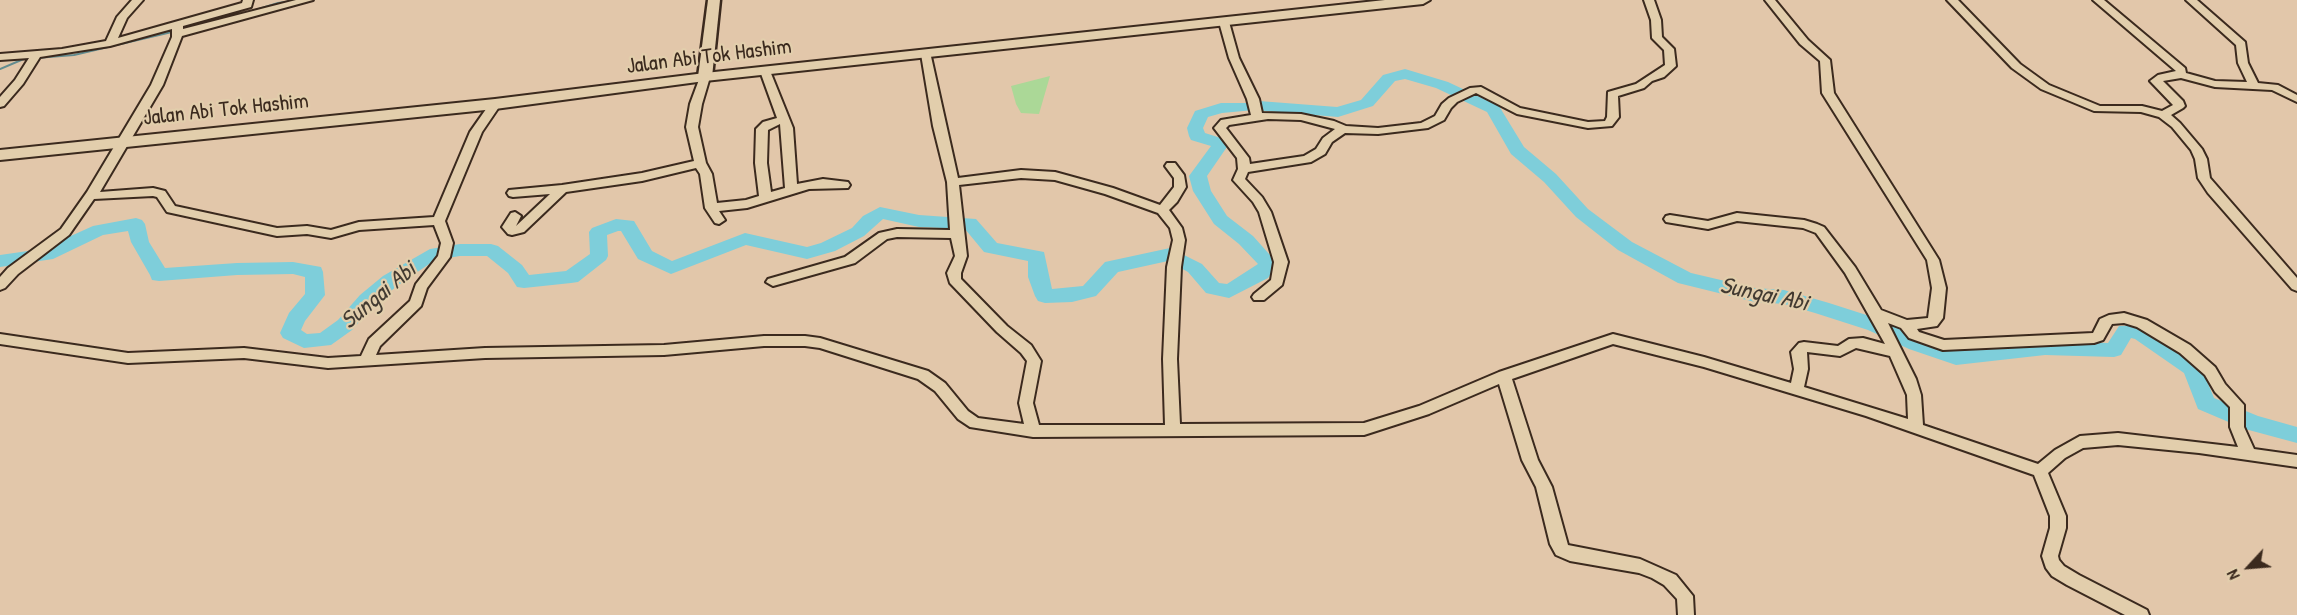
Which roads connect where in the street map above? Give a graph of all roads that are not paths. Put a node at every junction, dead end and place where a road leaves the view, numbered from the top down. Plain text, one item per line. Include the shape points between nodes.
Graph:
1 (138, 0) edge
2 (248, 0) edge
3 (308, 0) edge
4 (714, 0) edge
5 (1422, 0) edge
6 (1649, 0) edge
7 (1770, 0) edge
8 (1952, 0) edge
9 (2098, 0) edge
10 (2191, 0) edge
11 (1224, 22) junction
12 (178, 28) junction
13 (110, 43) junction
14 (926, 54) junction
15 (0, 57) edge
16 (35, 57) junction
17 (765, 71) junction
18 (2181, 75) junction
19 (705, 77) junction
20 (2254, 85) junction
21 (2297, 99) edge
22 (0, 104) edge
23 (495, 104) junction
24 (2163, 115) junction
25 (1257, 116) junction
26 (784, 120) junction
27 (1346, 130) junction
28 (122, 143) junction
29 (0, 155) edge
30 (700, 163) junction
31 (1171, 166) dead end
32 (1244, 170) junction
33 (953, 182) junction
34 (844, 185) dead end
35 (562, 189) junction
36 (791, 189) junction
37 (92, 193) junction
38 (513, 193) dead end
39 (766, 199) junction
40 (711, 208) junction
41 (1162, 210) junction
42 (515, 216) dead end
43 (1670, 219) dead end
44 (719, 220) dead end
45 (439, 221) junction
46 (957, 230) junction
47 (5, 279) edge
48 (773, 282) dead end
49 (2297, 286) edge
50 (1259, 297) dead end
51 (1876, 313) junction
52 (1906, 325) junction
53 (0, 339) edge
54 (1893, 347) junction
55 (366, 361) junction
56 (1504, 376) junction
57 (1796, 390) junction
58 (1916, 428) junction
59 (1173, 429) junction
60 (1033, 431) junction
61 (2249, 454) junction
62 (2297, 461) edge
63 (2040, 471) junction
64 (1686, 615) edge
65 (2141, 615) edge

1 - 13 street via 122,17
2 - 12 street via 246,5
3 - 12 street
4 - 19 street
5 - 11 main road, Jalan Abi Tok Hashim
6 - 27 street via 1657,38 1669,49 1671,66 1640,86 1612,94 1613,117 1608,124 1588,125 1516,111 1481,90 1456,98 1440,118 1424,126
7 - 52 street via 1804,42 1826,60 1827,93 1936,269 1936,318 1932,323
8 - 24 street via 2016,66 2045,87 2098,109 2142,109
9 - 18 street via 2179,67
10 - 20 street via 2241,44 2243,63
11 - 14 main road, Jalan Abi Tok Hashim
11 - 25 street
12 - 13 street
12 - 28 street via 157,84
13 - 16 street
14 - 17 main road, Jalan Abi Tok Hashim
14 - 33 street
15 - 16 street
16 - 22 street
17 - 19 main road, Jalan Abi Tok Hashim
17 - 26 street
18 - 20 street via 2215,84
18 - 24 street via 2156,80 2180,104
19 - 23 main road, Jalan Abi Tok Hashim
19 - 30 street via 693,118
20 - 21 street via 2274,87
23 - 28 main road, Jalan Abi Tok Hashim
23 - 45 street via 476,132
24 - 49 street via 2196,149 2204,178 2218,198
25 - 27 street via 1301,117
25 - 32 street via 1225,122 1220,128 1243,158
26 - 36 street
26 - 39 street via 762,129
27 - 32 street via 1338,131 1307,159
28 - 29 main road, Jalan Abi Tok Hashim
28 - 37 street
30 - 35 street via 642,177
30 - 40 street via 706,174
31 - 41 street via 1180,178 1180,187
32 - 50 street via 1239,180 1265,212 1281,261 1277,282
33 - 41 street via 1021,174 1054,176
33 - 46 street
34 - 36 street via 823,183
35 - 38 street
35 - 42 street via 520,229 512,231 508,227
36 - 39 street
37 - 45 street via 98,196 153,192 161,194 171,209 277,232 307,230 331,234 359,226
37 - 47 street via 65,232
39 - 40 street
40 - 44 street
41 - 59 street via 1176,228 1179,240 1170,359
43 - 51 street via 1708,225 1737,217 1820,230
45 - 55 street via 447,243 444,257 421,287 416,303 374,343
46 - 48 street via 884,236 850,260
46 - 60 street via 961,256 955,280 1034,361 1026,403
51 - 52 street
51 - 54 street
52 - 61 street via 1914,335 1943,345 2094,338 2109,320 2134,320 2158,331 2210,371 2237,405 2237,427
53 - 55 street via 128,358 227,353 328,363
54 - 57 street via 1863,343 1840,351 1804,347 1798,351 1801,369
54 - 58 street via 1914,395
55 - 60 street via 805,341 922,375 940,387 975,423
56 - 57 street via 1613,339
56 - 59 street via 1424,410 1364,429
56 - 64 street via 1562,550 1640,566 1670,579 1685,596
57 - 58 street
58 - 63 street
59 - 60 street
61 - 62 street
61 - 63 street via 2118,439 2080,442
63 - 65 street via 2058,516 2052,563 2073,580

